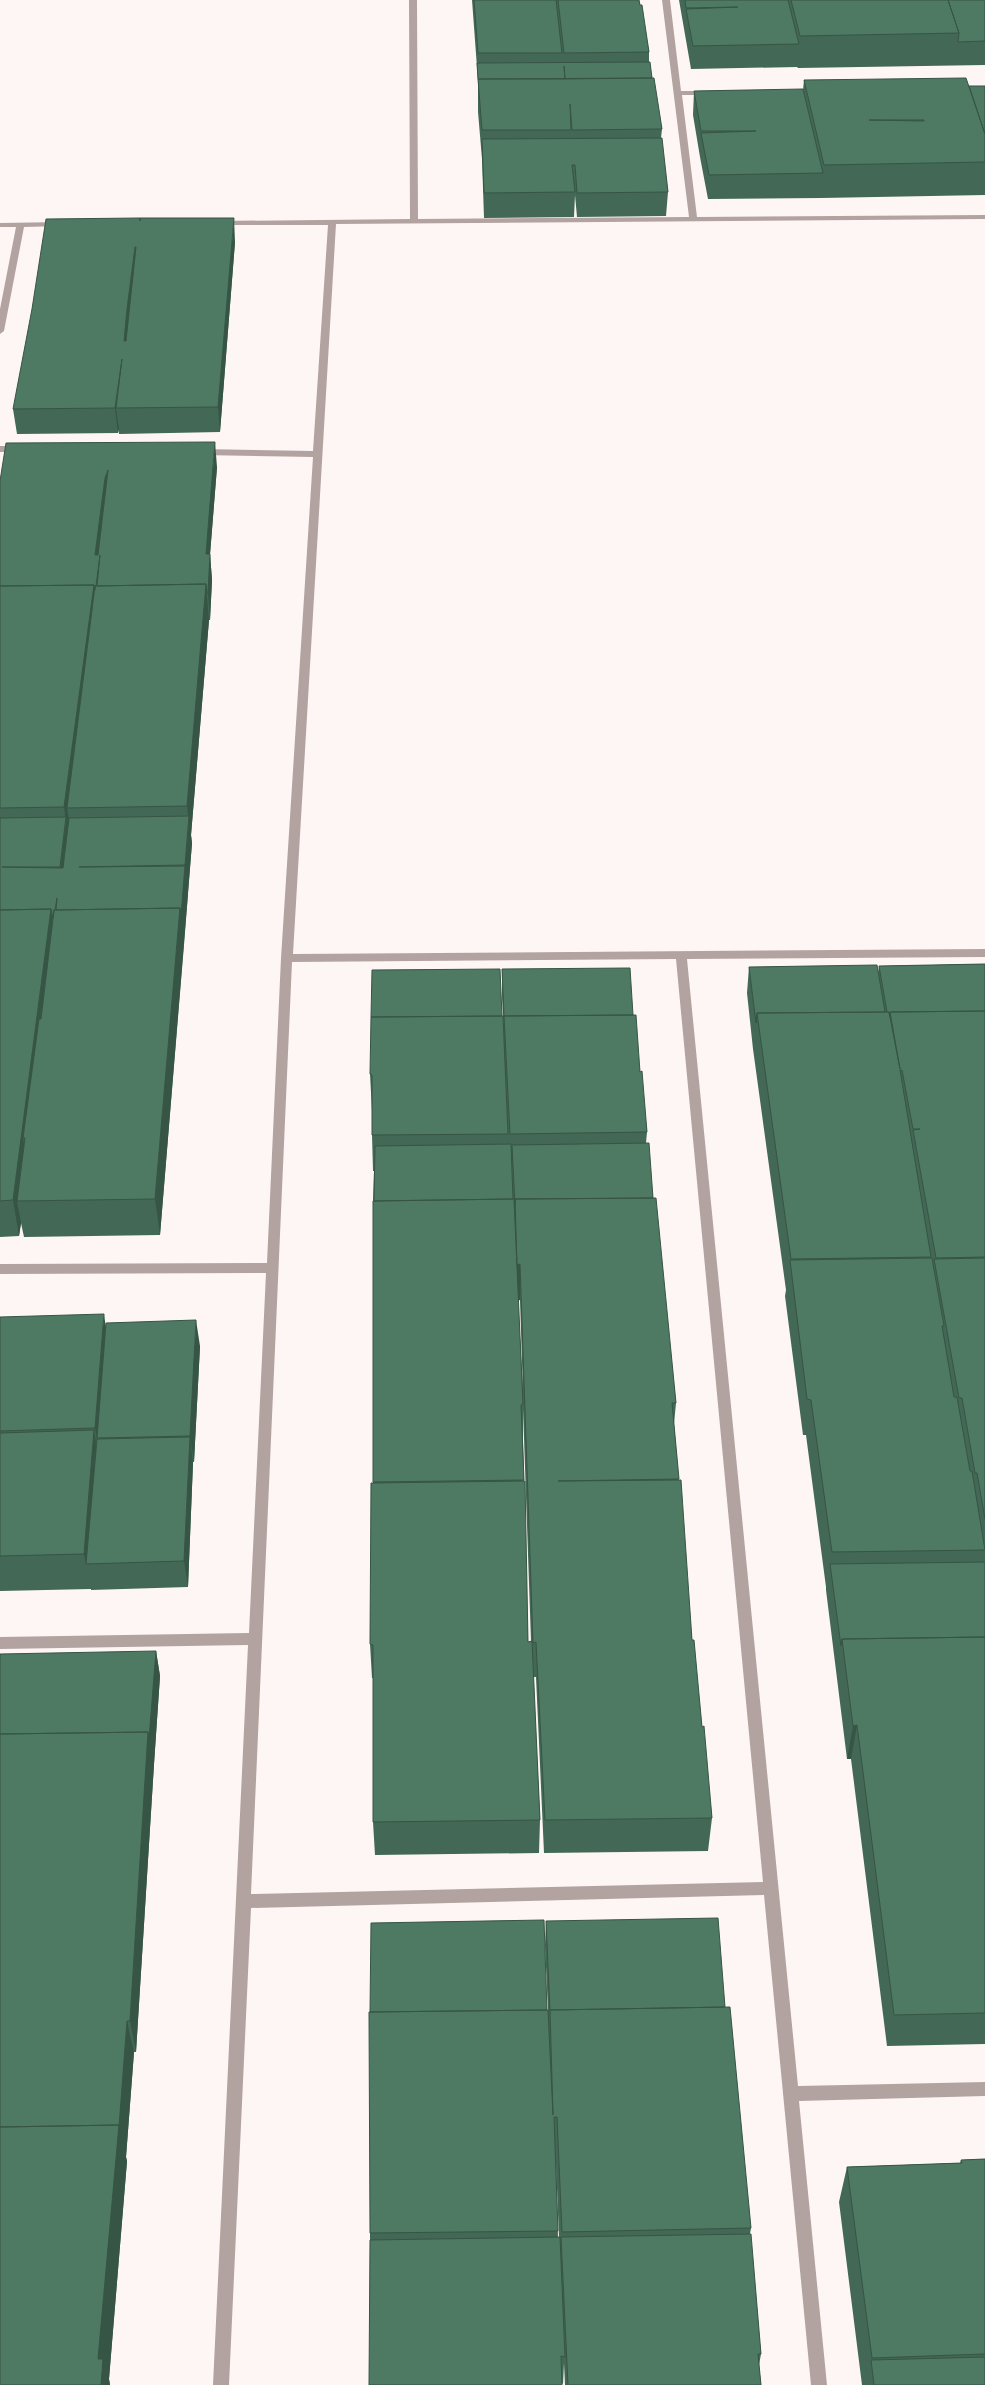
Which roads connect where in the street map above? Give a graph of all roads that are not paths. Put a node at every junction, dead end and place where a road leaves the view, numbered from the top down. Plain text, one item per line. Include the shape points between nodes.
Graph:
1 (412, 0) edge
2 (666, 0) edge
3 (677, 93) junction
4 (716, 93) edge
5 (985, 217) edge
6 (693, 220) junction
7 (332, 222) junction
8 (414, 222) junction
9 (207, 223) edge
10 (67, 224) edge
11 (0, 225) edge
12 (20, 225) junction
13 (0, 331) edge
14 (0, 449) edge
15 (32, 450) edge
16 (190, 452) edge
17 (318, 454) junction
18 (985, 953) edge
19 (681, 956) junction
20 (287, 958) junction
21 (273, 1268) junction
22 (0, 1269) edge
23 (255, 1639) junction
24 (0, 1643) edge
25 (771, 1888) junction
26 (243, 1901) junction
27 (985, 2088) edge
28 (791, 2094) junction
29 (221, 2385) edge
30 (818, 2385) edge

1 - 8 street
2 - 3 street
3 - 4 street
3 - 6 street
5 - 6 street
6 - 8 street
7 - 8 street
7 - 9 street
7 - 17 street
10 - 12 street
11 - 12 street
12 - 13 street
14 - 15 street
16 - 17 street
17 - 20 street
18 - 19 street
19 - 20 street
19 - 25 street
20 - 21 street
21 - 22 street
21 - 23 street
23 - 24 street
23 - 26 street
25 - 26 street
25 - 28 street
26 - 29 street
27 - 28 street
28 - 30 street

